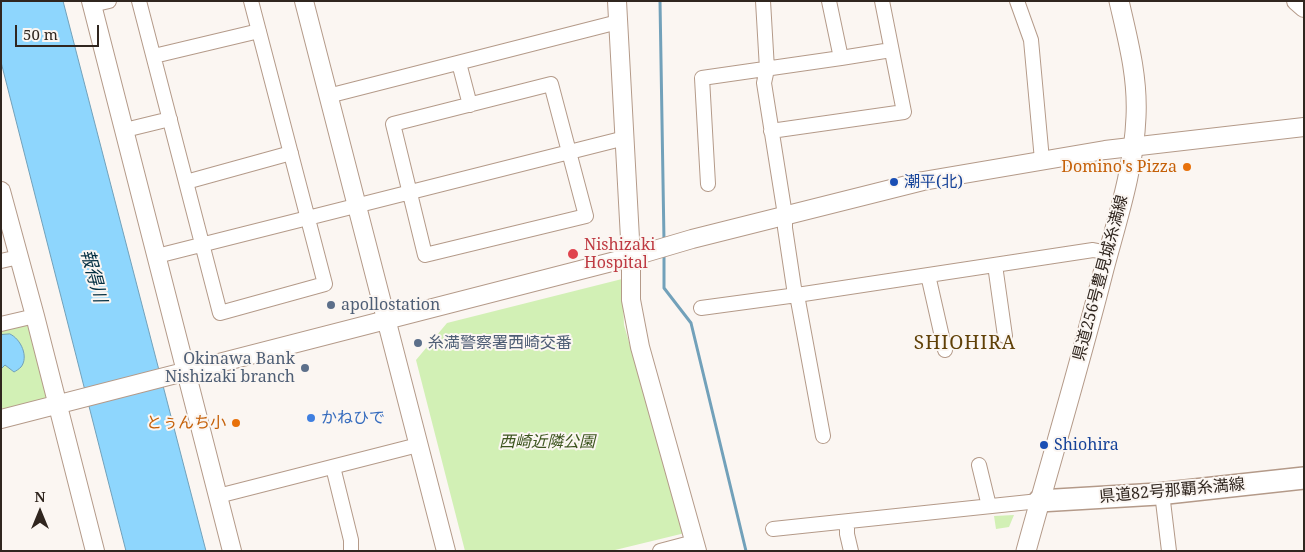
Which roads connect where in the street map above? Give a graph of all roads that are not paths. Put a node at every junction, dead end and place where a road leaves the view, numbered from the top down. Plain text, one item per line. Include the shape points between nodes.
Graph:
1 (139, 1) edge
2 (251, 1) edge
3 (304, 1) edge
4 (617, 1) edge
5 (763, 1) edge
6 (829, 1) edge
7 (882, 1) edge
8 (1017, 1) edge
9 (1120, 1) edge
10 (1296, 1) edge
11 (98, 3) edge
12 (1304, 8) edge
13 (618, 22) junction
14 (259, 31) junction
15 (891, 50) junction
16 (154, 56) junction
17 (841, 58) junction
18 (459, 63) junction
19 (767, 69) junction
20 (328, 96) junction
21 (470, 104) junction
22 (170, 120) junction
23 (1304, 127) edge
24 (125, 130) junction
25 (771, 131) junction
26 (625, 138) junction
27 (1133, 147) junction
28 (568, 152) junction
29 (291, 153) junction
30 (1042, 160) junction
31 (186, 182) junction
32 (708, 184) dead end
33 (409, 192) junction
34 (2, 194) edge
35 (356, 206) junction
36 (785, 215) junction
37 (308, 218) junction
38 (202, 244) junction
39 (1108, 253) junction
40 (157, 256) junction
41 (19, 257) junction
42 (631, 257) junction
43 (1, 261) edge
44 (995, 265) junction
45 (928, 275) junction
46 (797, 295) junction
47 (701, 308) dead end
48 (35, 316) junction
49 (385, 319) junction
50 (1, 324) edge
51 (1006, 336) dead end
52 (945, 350) dead end
53 (186, 371) junction
54 (58, 404) junction
55 (1, 419) edge
56 (823, 436) dead end
57 (418, 445) junction
58 (979, 465) dead end
59 (333, 467) junction
60 (1304, 478) edge
61 (1162, 493) junction
62 (218, 496) junction
63 (1040, 501) junction
64 (989, 506) junction
65 (847, 522) junction
66 (773, 529) dead end
67 (695, 546) edge
68 (95, 551) edge
69 (232, 551) edge
70 (351, 551) edge
71 (446, 551) edge
72 (660, 551) edge
73 (850, 551) edge
74 (1026, 551) edge
75 (1169, 551) edge

1 - 16 street
2 - 14 street
3 - 20 street
4 - 13 street
5 - 19 street
6 - 17 street
7 - 15 street
8 - 30 street via 1030,40
9 - 27 main road, 県道256号豊見城糸満線 via 1135,79
10 - 12 street
11 - 24 street
13 - 18 street
13 - 26 street
14 - 16 street
14 - 29 street
15 - 17 street
15 - 25 street via 904,112
16 - 22 street
17 - 19 street
18 - 20 street
18 - 21 street
19 - 25 street via 764,83
19 - 32 street via 702,78
20 - 35 street
21 - 28 street via 551,84
21 - 33 street via 393,124
22 - 24 street
22 - 31 street
23 - 27 street
24 - 40 street
25 - 36 street
26 - 28 street
26 - 42 street
27 - 30 street
27 - 39 main road, 県道256号豊見城糸満線
28 - 33 street
28 - 33 street via 586,216 425,255
29 - 31 street
29 - 37 street
30 - 36 street via 923,180
31 - 38 street
33 - 35 street
34 - 41 street
35 - 37 street
35 - 49 street
36 - 42 street
36 - 46 street via 784,228
37 - 38 street
37 - 38 street via 325,284 220,313
38 - 40 street
39 - 44 street via 1093,250
39 - 63 main road, 県道256号豊見城糸満線
40 - 53 street
41 - 43 street
41 - 48 street
42 - 49 street
42 - 67 street via 631,300 640,347
44 - 45 street
44 - 51 street
45 - 46 street
45 - 52 street
46 - 47 street
46 - 56 street
48 - 50 street
48 - 54 street
49 - 53 street
49 - 57 street
53 - 54 street
53 - 62 street
54 - 55 street
54 - 68 street
57 - 59 street
57 - 71 street
58 - 64 street
59 - 62 street
59 - 70 street
60 - 61 main road, 県道82号那覇糸満線
61 - 63 main road, 県道82号那覇糸満線
61 - 75 street
62 - 69 street
63 - 64 street
63 - 74 main road, 県道256号豊見城糸満線
64 - 65 street
65 - 66 street
65 - 73 street
67 - 72 street

